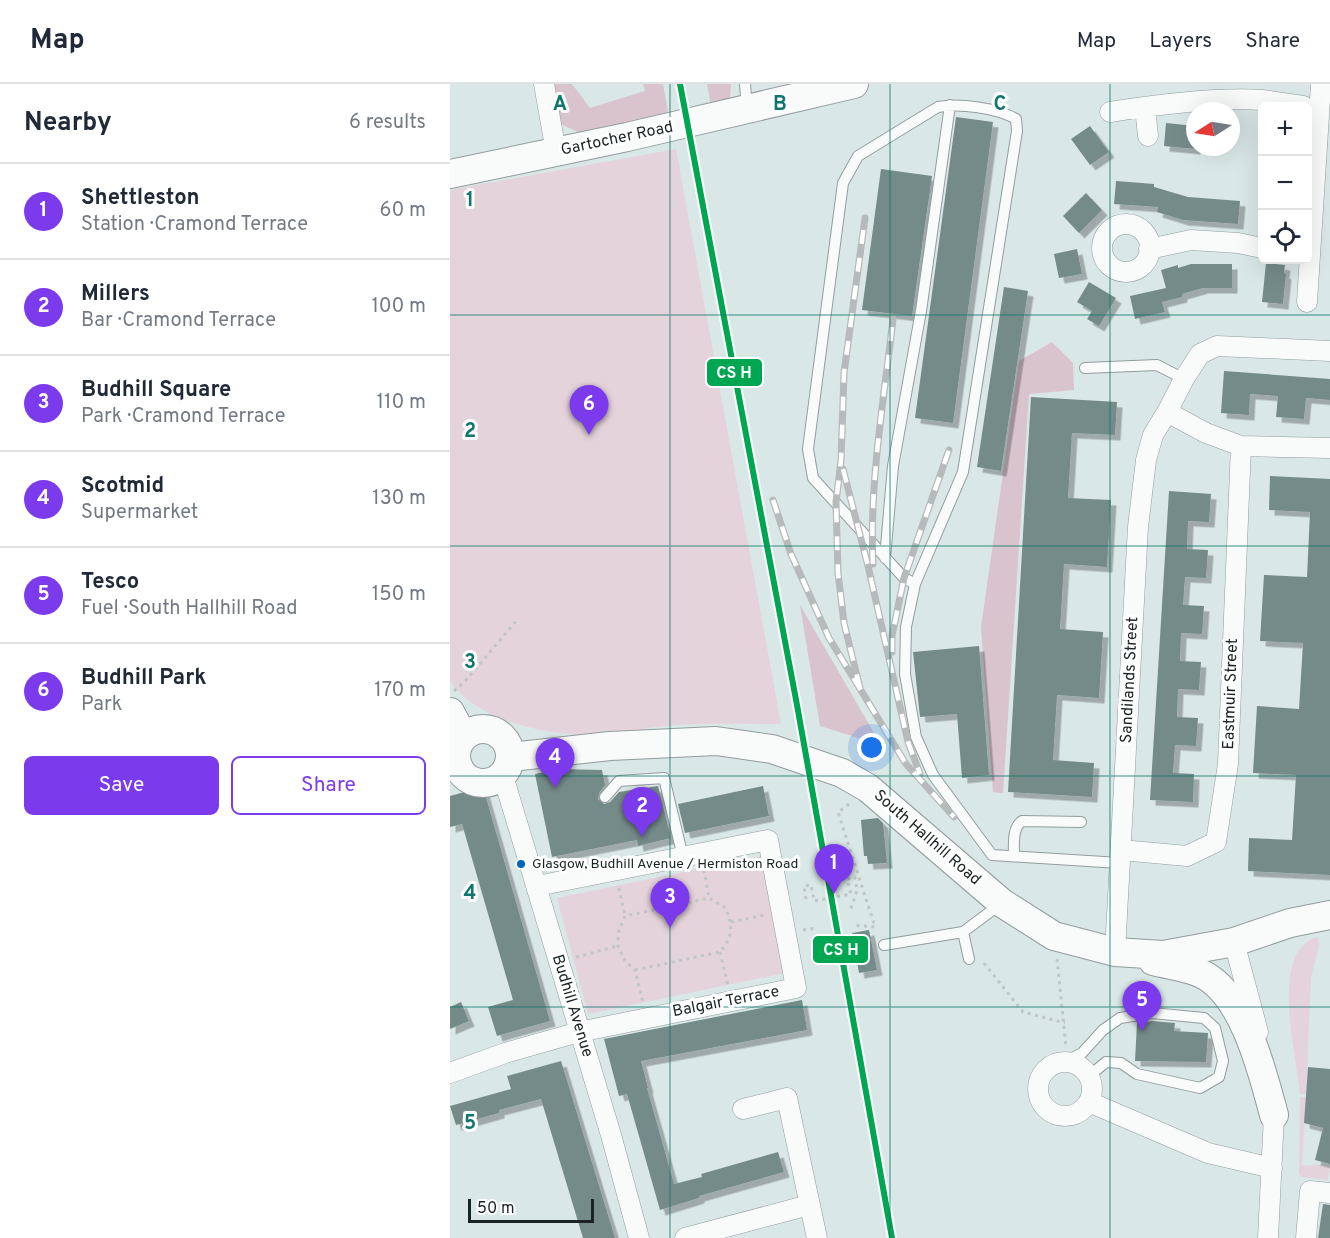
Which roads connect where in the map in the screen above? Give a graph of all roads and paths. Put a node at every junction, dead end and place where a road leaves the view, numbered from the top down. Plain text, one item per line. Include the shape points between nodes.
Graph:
1 (543, 84) edge
2 (854, 84) edge
3 (1321, 84) edge
4 (746, 97) edge
5 (1272, 102) edge
6 (1312, 104) edge
7 (950, 105) junction
8 (1145, 107) junction
9 (1110, 112) dead end
10 (1148, 135) dead end
11 (556, 152) junction
12 (1309, 156) edge
13 (450, 174) edge
14 (1309, 210) edge
15 (1258, 247) edge
16 (1149, 249) dead end
17 (1308, 264) edge
18 (1307, 302) dead end
19 (1330, 351) edge
20 (1085, 368) dead end
21 (1184, 379) junction
22 (1167, 412) junction
23 (1241, 446) junction
24 (1330, 448) edge
25 (885, 558) junction
26 (915, 584) junction
27 (517, 620) dead end
28 (450, 694) edge
29 (455, 743) edge
30 (507, 766) junction
31 (605, 797) dead end
32 (838, 812) dead end
33 (1081, 822) dead end
34 (691, 855) junction
35 (1014, 856) junction
36 (1120, 856) junction
37 (615, 870) junction
38 (537, 886) junction
39 (709, 898) junction
40 (806, 899) dead end
41 (1002, 903) junction
42 (781, 911) junction
43 (850, 912) dead end
44 (1330, 915) edge
45 (625, 916) junction
46 (731, 922) junction
47 (852, 925) dead end
48 (963, 932) junction
49 (1054, 936) junction
50 (1234, 942) junction
51 (884, 945) dead end
52 (618, 946) junction
53 (720, 952) junction
54 (1115, 952) junction
55 (573, 958) dead end
56 (969, 959) dead end
57 (984, 963) dead end
58 (635, 970) junction
59 (731, 1001) junction
60 (646, 1018) junction
61 (1065, 1023) junction
62 (579, 1032) junction
63 (1067, 1061) junction
64 (450, 1073) edge
65 (1089, 1076) junction
66 (1089, 1102) junction
67 (743, 1109) dead end
68 (1274, 1115) junction
69 (1272, 1168) junction
70 (1330, 1194) edge
71 (809, 1205) junction
72 (639, 1238) edge
73 (685, 1238) edge
74 (817, 1238) edge
75 (1268, 1238) edge
76 (1306, 1238) edge

1 - 11 street
2 - 4 street, Gartocher Road
3 - 6 street
4 - 11 street, Gartocher Road
5 - 8 street via 1214,101
7 - 25 lane via 921,311 893,466
7 - 25 lane via 938,107 858,156 843,183 808,449 813,478
7 - 26 lane via 1004,112 1016,119 1017,131 963,472
8 - 9 street
8 - 10 street
11 - 13 street, Gartocher Road
12 - 14 street
15 - 16 street via 1191,240
17 - 18 street
19 - 21 street, Sandilands Street via 1216,346 1200,354
20 - 21 lane via 1157,365
21 - 22 street, Sandilands Street
22 - 23 street
22 - 36 street, Sandilands Street via 1153,435 1146,460 1138,527
23 - 24 street
23 - 36 street, Eastmuir Street via 1228,764 1216,842 1187,856
25 - 26 lane
26 - 35 lane via 906,627 905,674 916,737 933,775 992,855
27 - 28 path
29 - 30 street via 474,729 492,729 506,740
29 - 30 street via 461,772 472,781 489,783
30 - 38 street, Budhill Avenue
30 - 41 street, South Hallhill Road via 610,746 716,741 772,749 842,773 868,788
31 - 34 lane via 620,781 664,778
32 - 47 path via 875,927
33 - 35 lane via 1022,821 1017,824
34 - 37 street
34 - 39 path
34 - 42 street via 768,840
35 - 36 lane
36 - 54 street, Sandilands Street
37 - 38 street
37 - 45 path
38 - 62 street, Budhill Avenue
39 - 45 path
39 - 46 path via 726,908
40 - 43 path via 804,886 811,885 814,901 851,894 848,879 855,877 857,890
41 - 48 lane
41 - 49 street, South Hallhill Road
42 - 46 path
42 - 59 street, Balgair Terrace via 796,988
44 - 50 street, South Hallhill Road via 1290,923
45 - 52 path
46 - 53 path via 730,940
48 - 51 lane
48 - 56 lane
49 - 54 street, South Hallhill Road
49 - 61 path
50 - 54 street, South Hallhill Road via 1163,955
50 - 68 street via 1264,1057
52 - 55 path
52 - 58 path via 625,962
53 - 58 path
53 - 59 path
54 - 68 street via 1203,974 1222,990 1240,1015
57 - 61 path via 1023,1012
58 - 60 path
59 - 60 street, Balgair Terrace
60 - 62 street, Balgair Terrace
61 - 63 path
62 - 64 street, Balgair Terrace
62 - 72 street, Budhill Avenue
63 - 65 street via 1084,1068
63 - 65 lane via 1082,1053 1102,1030 1120,1018 1152,1013 1204,1018 1215,1028 1223,1061 1219,1077 1200,1088 1137,1074 1121,1063 1106,1062
63 - 66 street via 1053,1064 1042,1074 1038,1089 1043,1105 1063,1116 1078,1113
65 - 66 street
66 - 69 street via 1208,1153
67 - 71 street via 787,1098
68 - 69 street
69 - 75 street
70 - 76 street via 1306,1190
71 - 73 street
71 - 74 street

